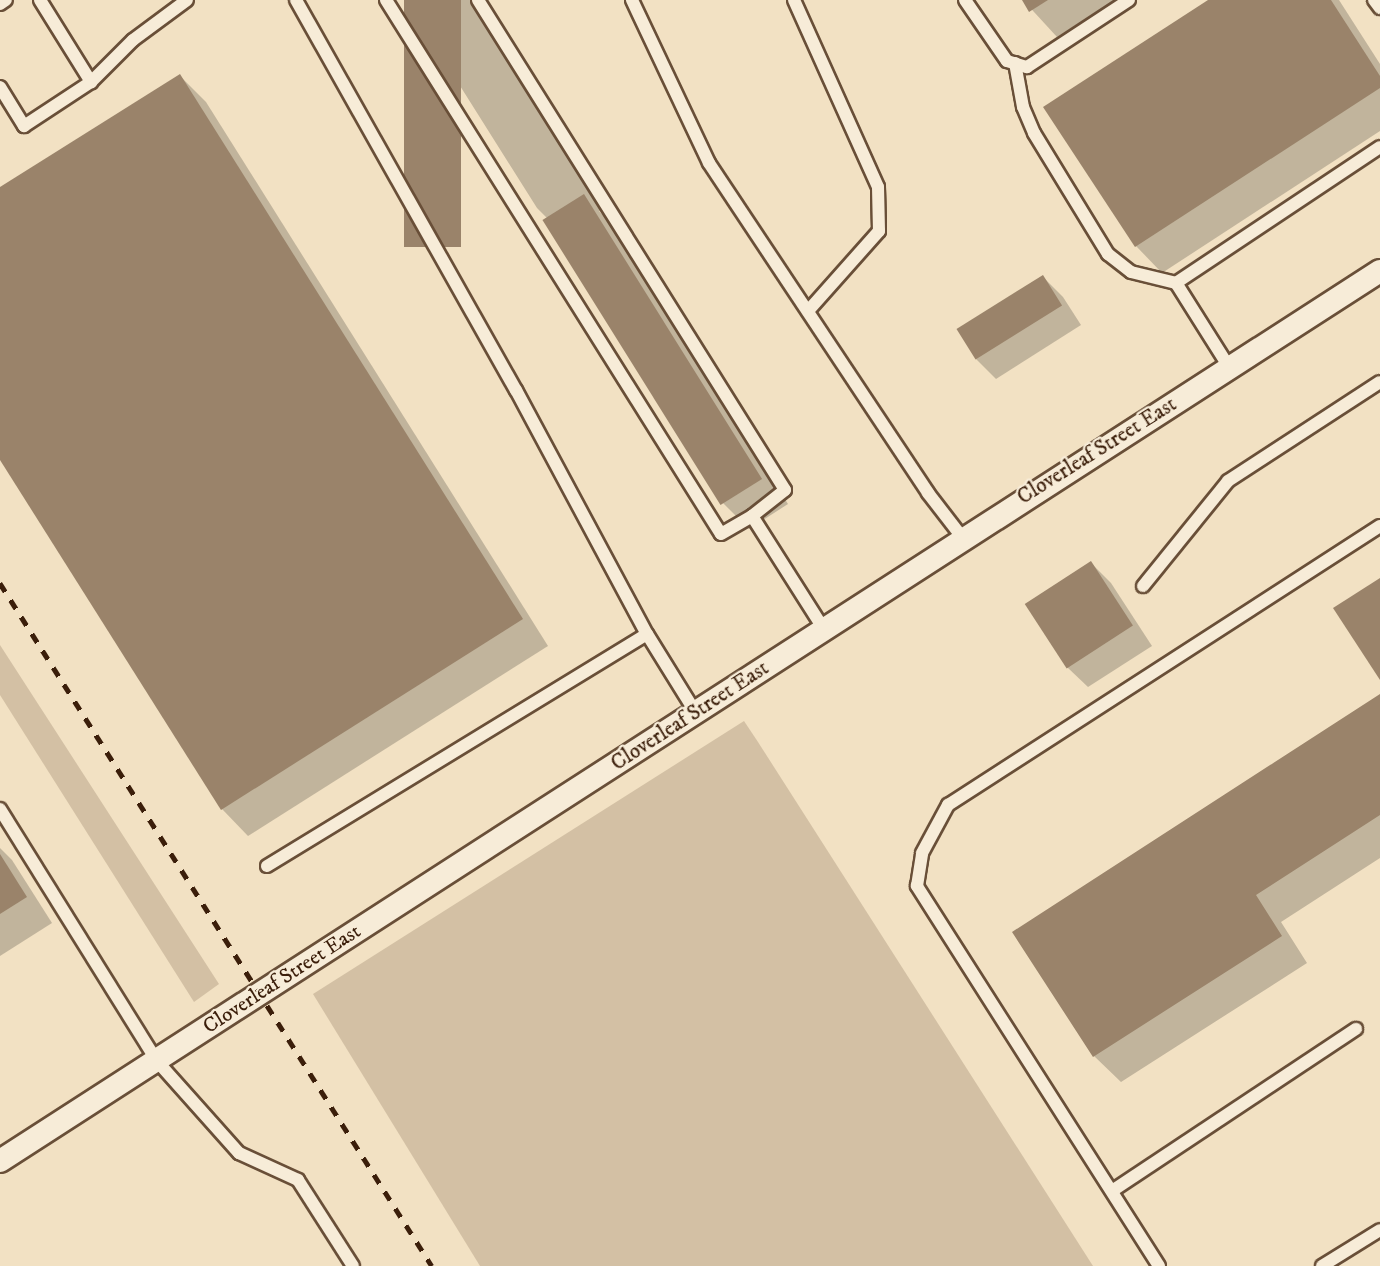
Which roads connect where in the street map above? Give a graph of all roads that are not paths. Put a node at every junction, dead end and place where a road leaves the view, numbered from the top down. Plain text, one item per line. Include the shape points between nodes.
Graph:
1 (6, 0) edge
2 (40, 0) edge
3 (187, 0) edge
4 (296, 0) edge
5 (386, 0) edge
6 (478, 0) edge
7 (632, 0) edge
8 (794, 0) edge
9 (965, 0) edge
10 (1129, 0) edge
11 (1374, 0) edge
12 (0, 4) edge
13 (1380, 8) edge
14 (1015, 63) junction
15 (90, 82) junction
16 (0, 87) edge
17 (1380, 147) edge
18 (1380, 271) edge
19 (1176, 283) junction
20 (808, 311) junction
21 (1229, 366) junction
22 (1380, 382) edge
23 (752, 516) junction
24 (1380, 526) edge
25 (962, 537) junction
26 (1143, 586) dead end
27 (823, 628) junction
28 (647, 634) junction
29 (696, 713) junction
30 (0, 809) edge
31 (267, 866) dead end
32 (1356, 1029) dead end
33 (156, 1060) junction
34 (0, 1161) edge
35 (1112, 1191) junction
36 (1380, 1230) edge
37 (353, 1266) edge
38 (1159, 1266) edge
39 (1322, 1266) edge

1 - 12 lane
2 - 15 lane
3 - 15 lane via 133,40
4 - 28 lane via 516,390
5 - 23 lane via 722,534
6 - 23 lane via 785,490
7 - 20 lane via 709,163
8 - 20 lane via 878,187 879,231
9 - 14 lane via 1007,61
10 - 14 lane via 1041,61 1027,67
11 - 13 lane
14 - 19 lane via 1023,107 1034,133 1108,254 1149,280
15 - 16 lane via 24,126
17 - 19 lane
18 - 21 street, Cloverleaf Street East
19 - 21 lane
20 - 25 lane
21 - 25 street, Cloverleaf Street East
22 - 26 lane via 1228,481
23 - 27 lane
24 - 35 lane via 948,805 921,853 917,886
25 - 27 street, Cloverleaf Street East
27 - 29 street, Cloverleaf Street East
28 - 29 lane
28 - 31 lane
29 - 33 street, Cloverleaf Street East
30 - 33 lane
32 - 35 lane
33 - 34 street, Cloverleaf Street East
33 - 37 lane via 239,1153 298,1179
35 - 38 lane
36 - 39 lane

